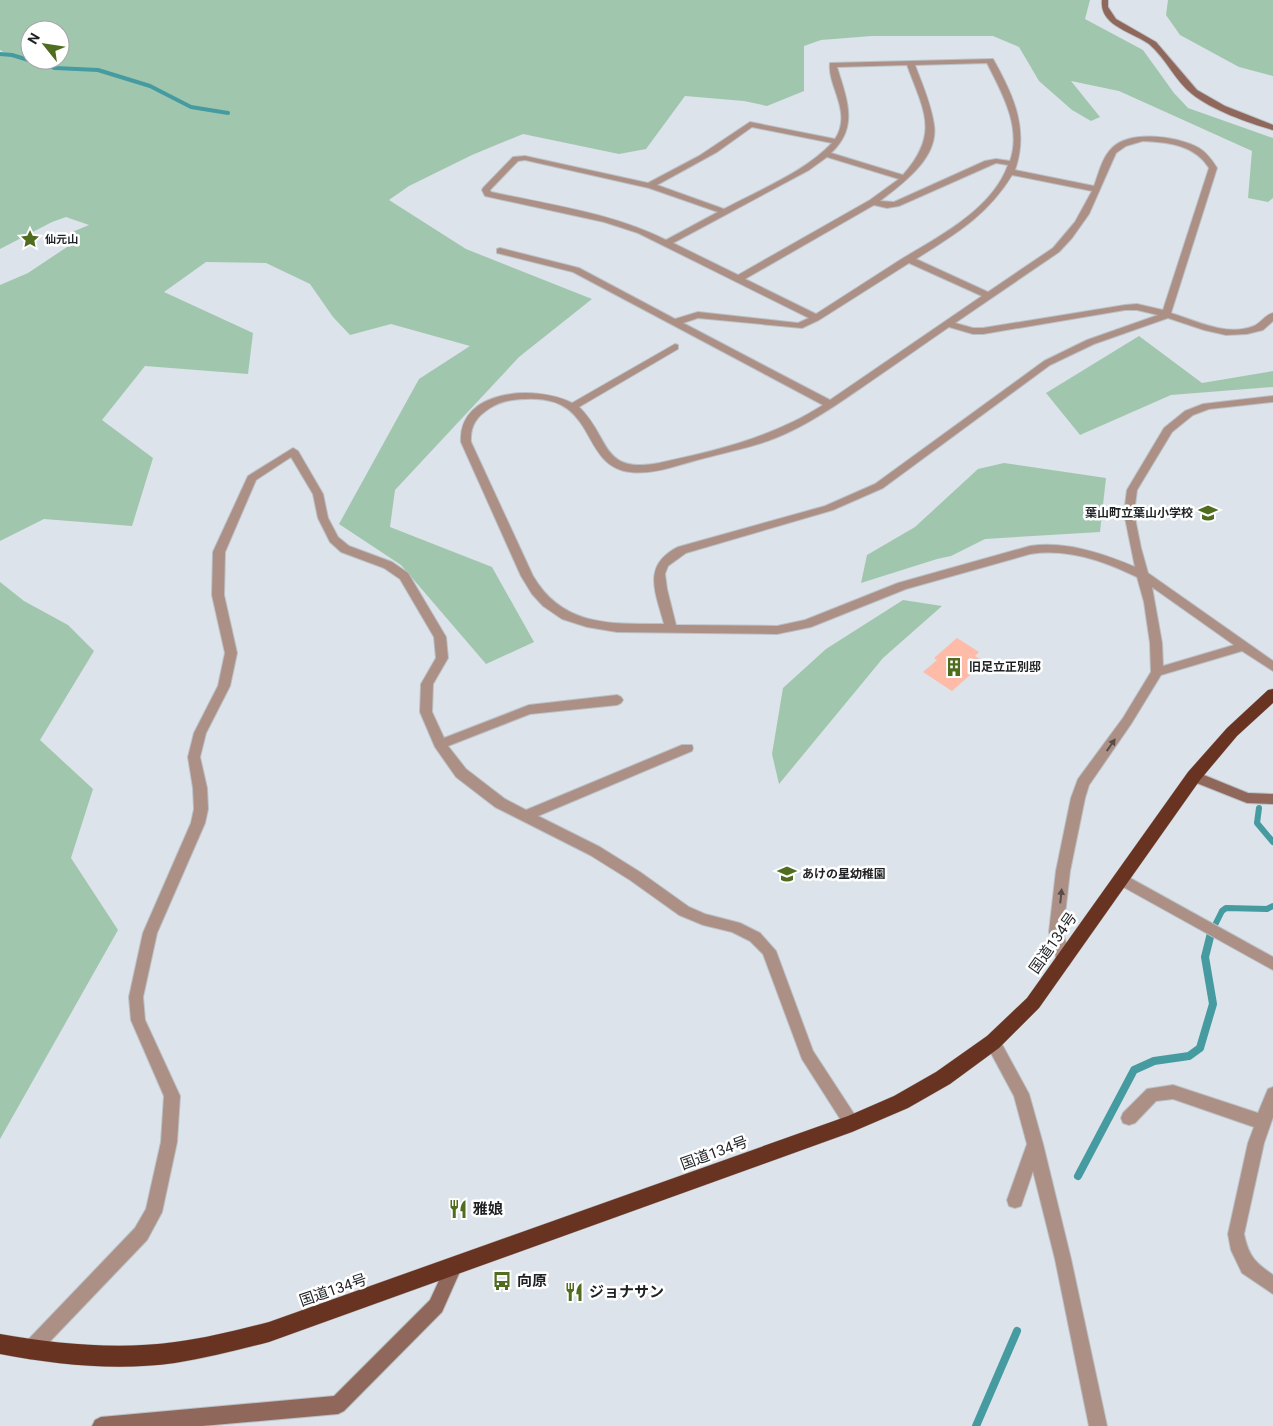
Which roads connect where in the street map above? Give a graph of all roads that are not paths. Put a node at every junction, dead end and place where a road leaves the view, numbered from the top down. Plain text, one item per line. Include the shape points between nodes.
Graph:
1 (1105, 0) edge
2 (910, 63) junction
3 (1273, 128) edge
4 (838, 142) junction
5 (826, 154) junction
6 (1012, 168) junction
7 (905, 178) junction
8 (650, 185) junction
9 (1097, 190) junction
10 (873, 202) junction
11 (725, 212) junction
12 (667, 243) junction
13 (500, 251) dead end
14 (909, 259) junction
15 (738, 279) junction
16 (988, 296) junction
17 (1166, 315) junction
18 (1273, 316) edge
19 (816, 318) junction
20 (675, 322) junction
21 (948, 324) junction
22 (675, 347) dead end
23 (1273, 399) edge
24 (829, 404) junction
25 (572, 407) junction
26 (1142, 575) junction
27 (672, 629) junction
28 (1243, 647) junction
29 (1273, 667) edge
30 (1157, 672) junction
31 (1273, 694) edge
32 (617, 700) dead end
33 (440, 744) junction
34 (687, 748) dead end
35 (1194, 776) junction
36 (1273, 799) edge
37 (525, 816) junction
38 (1121, 879) junction
39 (1064, 961) junction
40 (1273, 964) edge
41 (993, 1042) junction
42 (1273, 1094) edge
43 (1129, 1118) dead end
44 (1262, 1122) junction
45 (852, 1123) junction
46 (1035, 1144) junction
47 (1016, 1200) dead end
48 (454, 1267) junction
49 (1273, 1286) edge
50 (0, 1344) edge
51 (30, 1350) junction
52 (101, 1426) edge
53 (1098, 1426) edge

1 - 3 street via 1103,8 1106,15 1153,44 1194,92 1222,108
2 - 4 street via 833,65 846,113 846,124
2 - 6 street via 990,62 1013,107 1018,129 1018,146
2 - 7 street via 931,127 928,144 919,162
4 - 5 street
4 - 8 street via 750,124 707,156
5 - 7 street
5 - 11 street
6 - 9 street
6 - 10 street via 996,161 896,204
6 - 14 street via 997,193 967,222
7 - 10 street
8 - 11 street
8 - 12 street via 525,158 516,159 486,190 488,194 624,225
9 - 16 street via 1070,237
9 - 17 street via 1110,156 1126,142 1141,139 1179,143 1207,157 1213,168
10 - 15 street
11 - 12 street
12 - 15 street
13 - 20 street via 576,270
14 - 16 street
14 - 19 street
15 - 19 street
16 - 21 street
17 - 18 street via 1211,329 1242,332 1260,328
17 - 21 street via 1137,307 983,331
17 - 27 street via 1067,351 899,472 857,496 829,508 682,550 669,557 661,567 659,579
19 - 20 street via 799,326 698,315
20 - 24 street
21 - 24 street
22 - 25 street
23 - 26 street via 1207,406 1189,413 1168,430 1132,490 1129,513
24 - 25 street via 796,425 759,440 643,469 620,466 604,455 582,417
25 - 27 street via 546,397 507,398 486,405 472,416 465,430 466,442 527,576 547,603 566,616 587,623 617,628
26 - 27 street via 1127,567 1071,551 1030,550 902,586 807,624 777,630
26 - 28 street
26 - 30 street via 1150,602
28 - 29 street
28 - 30 street
39 -> 30 street via 1056,932 1063,871 1078,798 1083,783
31 - 35 highway, 国道134号 via 1232,732
32 - 33 street via 529,710
33 - 37 street via 461,773 500,803
33 - 51 street via 426,712 427,684 442,658 440,637 404,576 388,565 346,549 334,539 323,518 318,494 293,451 252,478 219,552 218,595 231,653 224,686 200,734 194,757 200,788 198,823 150,932 136,997 138,1020 172,1096 169,1142 154,1212 135,1240
34 - 37 street
35 - 36 street via 1247,798
35 - 38 highway, 国道134号
37 - 45 street via 595,851 684,911 755,937 769,951 807,1054
38 - 39 highway, 国道134号
38 - 40 street
39 - 41 highway, 国道134号 via 1033,1003
41 - 45 highway, 国道134号 via 901,1102
41 - 46 street via 1021,1094
42 - 44 street
43 - 44 street via 1152,1094 1173,1092
44 - 49 street via 1236,1234 1239,1250 1248,1267
45 - 48 highway, 国道134号
46 - 47 street
46 - 53 street
48 - 51 highway, 国道134号 via 268,1332 197,1349 118,1357
48 - 52 street via 436,1306 338,1405
50 - 51 highway, 国道134号

